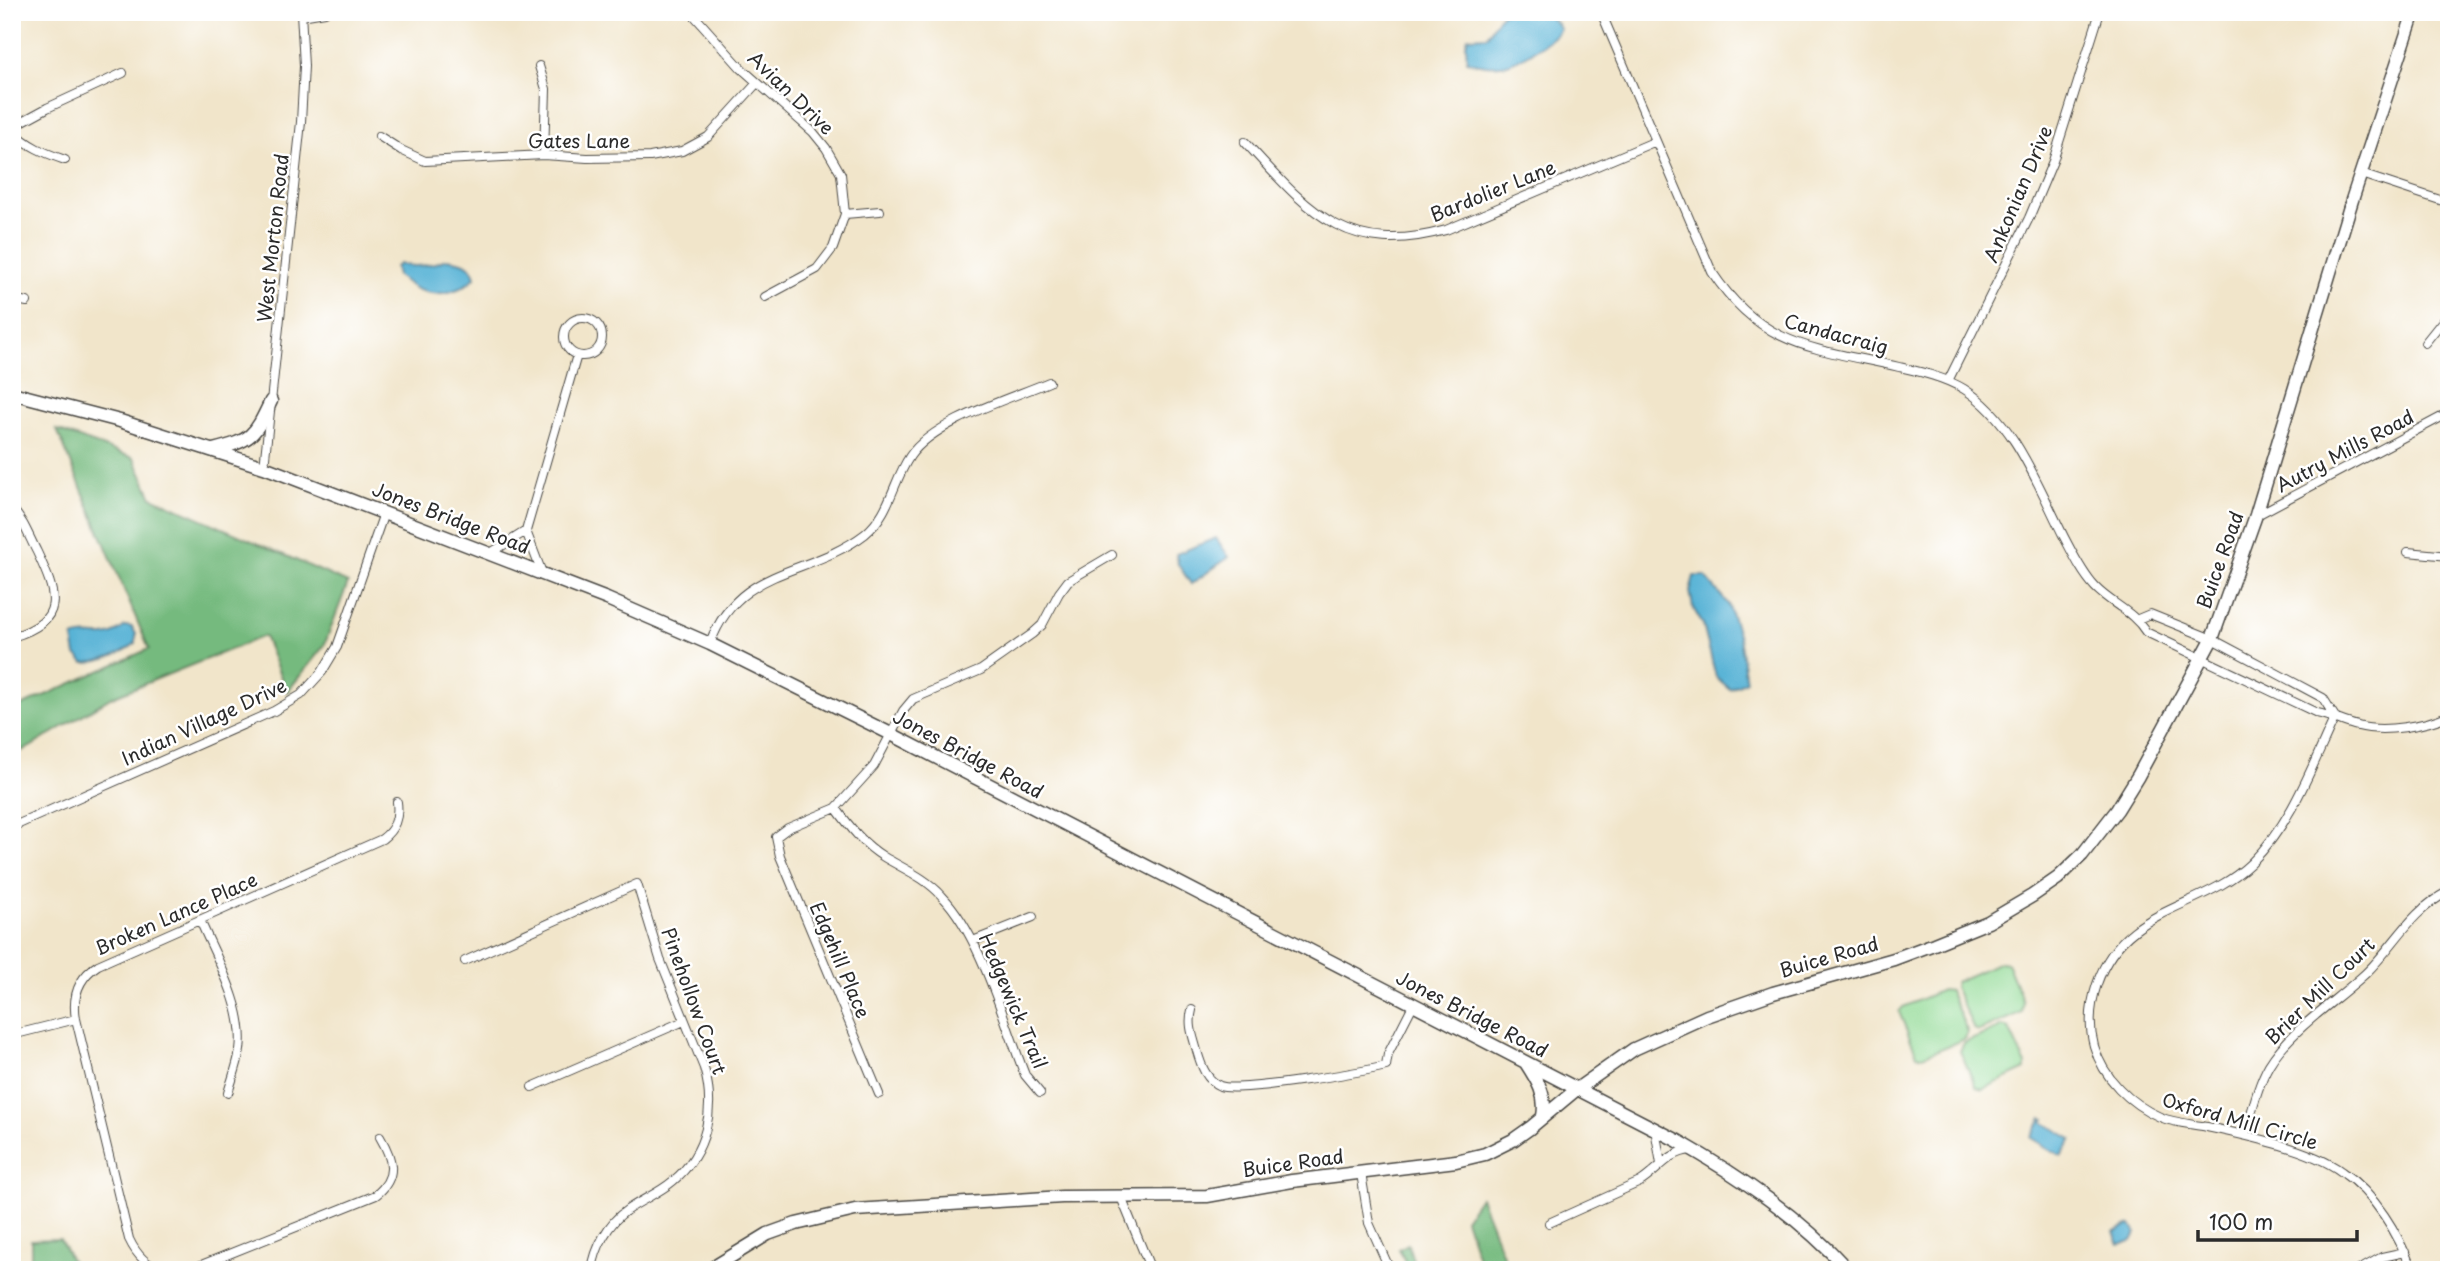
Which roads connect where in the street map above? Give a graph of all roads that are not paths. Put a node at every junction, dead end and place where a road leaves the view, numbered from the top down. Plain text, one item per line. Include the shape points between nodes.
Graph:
1 (325, 12) edge
2 (691, 12) edge
3 (1601, 12) edge
4 (2100, 12) edge
5 (2414, 12) edge
6 (301, 14) edge
7 (539, 66) dead end
8 (123, 73) dead end
9 (757, 83) junction
10 (12, 128) edge
11 (379, 136) dead end
12 (1656, 141) junction
13 (1245, 142) dead end
14 (544, 155) junction
15 (65, 160) dead end
16 (2361, 174) junction
17 (2449, 203) edge
18 (880, 211) dead end
19 (845, 214) junction
20 (765, 297) dead end
21 (12, 299) edge
22 (27, 302) dead end
23 (2449, 313) edge
24 (2425, 343) dead end
25 (577, 355) junction
26 (1948, 381) junction
27 (1049, 382) dead end
28 (12, 393) edge
29 (271, 401) junction
30 (2449, 413) edge
31 (213, 451) junction
32 (264, 467) junction
33 (12, 509) edge
34 (384, 513) junction
35 (2256, 515) junction
36 (526, 531) junction
37 (2408, 552) dead end
38 (489, 554) junction
39 (1112, 555) dead end
40 (2449, 556) edge
41 (543, 574) junction
42 (2138, 619) junction
43 (12, 637) edge
44 (2212, 639) junction
45 (710, 644) junction
46 (2202, 658) junction
47 (2449, 715) edge
48 (2335, 717) junction
49 (891, 734) junction
50 (397, 803) dead end
51 (836, 807) junction
52 (12, 827) edge
53 (2449, 891) edge
54 (1033, 917) dead end
55 (200, 920) junction
56 (973, 941) junction
57 (465, 961) dead end
58 (1413, 1005) junction
59 (1192, 1010) dead end
60 (76, 1020) junction
61 (684, 1021) junction
62 (12, 1035) edge
63 (1526, 1063) junction
64 (532, 1087) dead end
65 (1577, 1089) junction
66 (228, 1093) dead end
67 (1040, 1093) dead end
68 (879, 1094) dead end
69 (1543, 1116) junction
70 (1655, 1129) junction
71 (2245, 1135) junction
72 (380, 1137) dead end
73 (1694, 1150) junction
74 (1661, 1164) junction
75 (1361, 1173) junction
76 (1121, 1197) junction
77 (1549, 1223) dead end
78 (2405, 1252) junction
79 (163, 1270) edge
80 (189, 1270) edge
81 (592, 1270) edge
82 (709, 1270) edge
83 (1151, 1270) edge
84 (1390, 1270) edge
85 (1848, 1270) edge
86 (2359, 1270) edge
87 (2412, 1270) edge

1 - 6 street
2 - 9 street, Avian Drive
3 - 12 street, Candacraig
4 - 26 street, Ankonian Drive via 2053,161
5 - 16 street, Buice Road
6 - 29 street, West Morton Road via 301,122
7 - 14 street via 546,89
8 - 10 street
9 - 14 street, Gates Lane via 708,137 682,151 650,157
9 - 19 street, Avian Drive via 826,148 841,174
10 - 15 street via 39,151
11 - 14 street, Gates Lane via 425,161
12 - 13 street, Bardolier Lane via 1446,230 1396,239 1355,233 1320,217 1297,199
12 - 26 street, Candacraig via 1712,272 1750,318 1799,344
16 - 17 street
16 - 35 street, Buice Road
18 - 19 street
19 - 20 street, Avian Drive via 833,248 817,269
21 - 22 street
23 - 24 street
25 - 25 street via 567,347 564,334 570,322 588,318 598,325 602,342 595,352
25 - 36 street
26 - 42 street, Candacraig via 1981,401 2006,429 2095,587
27 - 45 street via 930,435 909,458 884,510 867,532 747,591 724,614
28 - 31 street, Jones Bridge Road
29 - 31 street via 257,431 243,442
29 - 32 street, West Morton Road
30 - 35 street, Autry Mills Road
31 - 32 street, Jones Bridge Road
32 - 34 street, Jones Bridge Road
33 - 43 street via 22,520 48,575 53,602 51,612 37,628
34 - 38 street, Jones Bridge Road
34 - 52 street, Indian Village Drive via 337,648 301,695
35 - 44 street, Buice Road
36 - 38 street
36 - 41 street
37 - 40 street
38 - 41 street, Jones Bridge Road
39 - 49 street via 1068,581 1032,634 981,670 913,699
41 - 45 street, Jones Bridge Road
42 - 44 street via 2150,614
42 - 46 street, Candacraig via 2146,632
44 - 46 street, Buice Road
44 - 48 street via 2323,698
45 - 49 street, Jones Bridge Road
46 - 48 street, Candacraig via 2317,713
46 - 65 street, Buice Road via 2118,810 2082,855 2032,896 1988,922 1894,959 1773,993 1679,1028 1634,1049
47 - 48 street, Candacraig via 2373,730
48 - 71 street, Oxford Mill Circle via 2289,815 2266,848 2226,881 2129,934 2105,964 2092,1000 2089,1028 2095,1050 2127,1097 2163,1118
49 - 51 street via 874,766
49 - 58 street, Jones Bridge Road
50 - 55 street, Broken Lance Place via 396,823 382,839
51 - 56 street, Hedgewick Trail via 870,847 942,895
51 - 68 street, Edgehill Place via 776,837
53 - 71 street, Brier Mill Court via 2419,911 2381,958 2278,1052 2262,1079
54 - 56 street
55 - 60 street, Broken Lance Place via 91,970 76,992
55 - 66 street via 239,1020 240,1051
56 - 67 street, Hedgewick Trail via 1025,1075
57 - 61 street, Pinehollow Court via 637,884
58 - 59 street via 1386,1066 1224,1087 1212,1082 1201,1065 1189,1022
58 - 63 street, Jones Bridge Road
60 - 62 street
60 - 79 street, Broken Lance Place via 129,1239 140,1257
61 - 64 street
61 - 81 street, Pinehollow Court via 709,1084 707,1129 691,1165 625,1211 608,1229
63 - 65 street, Jones Bridge Road
63 - 69 street via 1542,1091
65 - 69 street, Buice Road
65 - 70 street, Jones Bridge Road
69 - 75 street, Buice Road via 1513,1140 1485,1154
70 - 73 street, Jones Bridge Road
70 - 74 street
71 - 78 street, Oxford Mill Circle via 2341,1170 2370,1197
72 - 80 street via 392,1169 386,1187 376,1195
73 - 74 street via 1682,1151
73 - 85 street, Jones Bridge Road via 1764,1196
74 - 77 street via 1640,1182
75 - 76 street, Buice Road via 1208,1196
75 - 84 street via 1369,1223
76 - 82 street, Buice Road via 855,1210 768,1234
76 - 83 street
78 - 86 street via 2382,1257
78 - 87 street, Oxford Mill Circle

